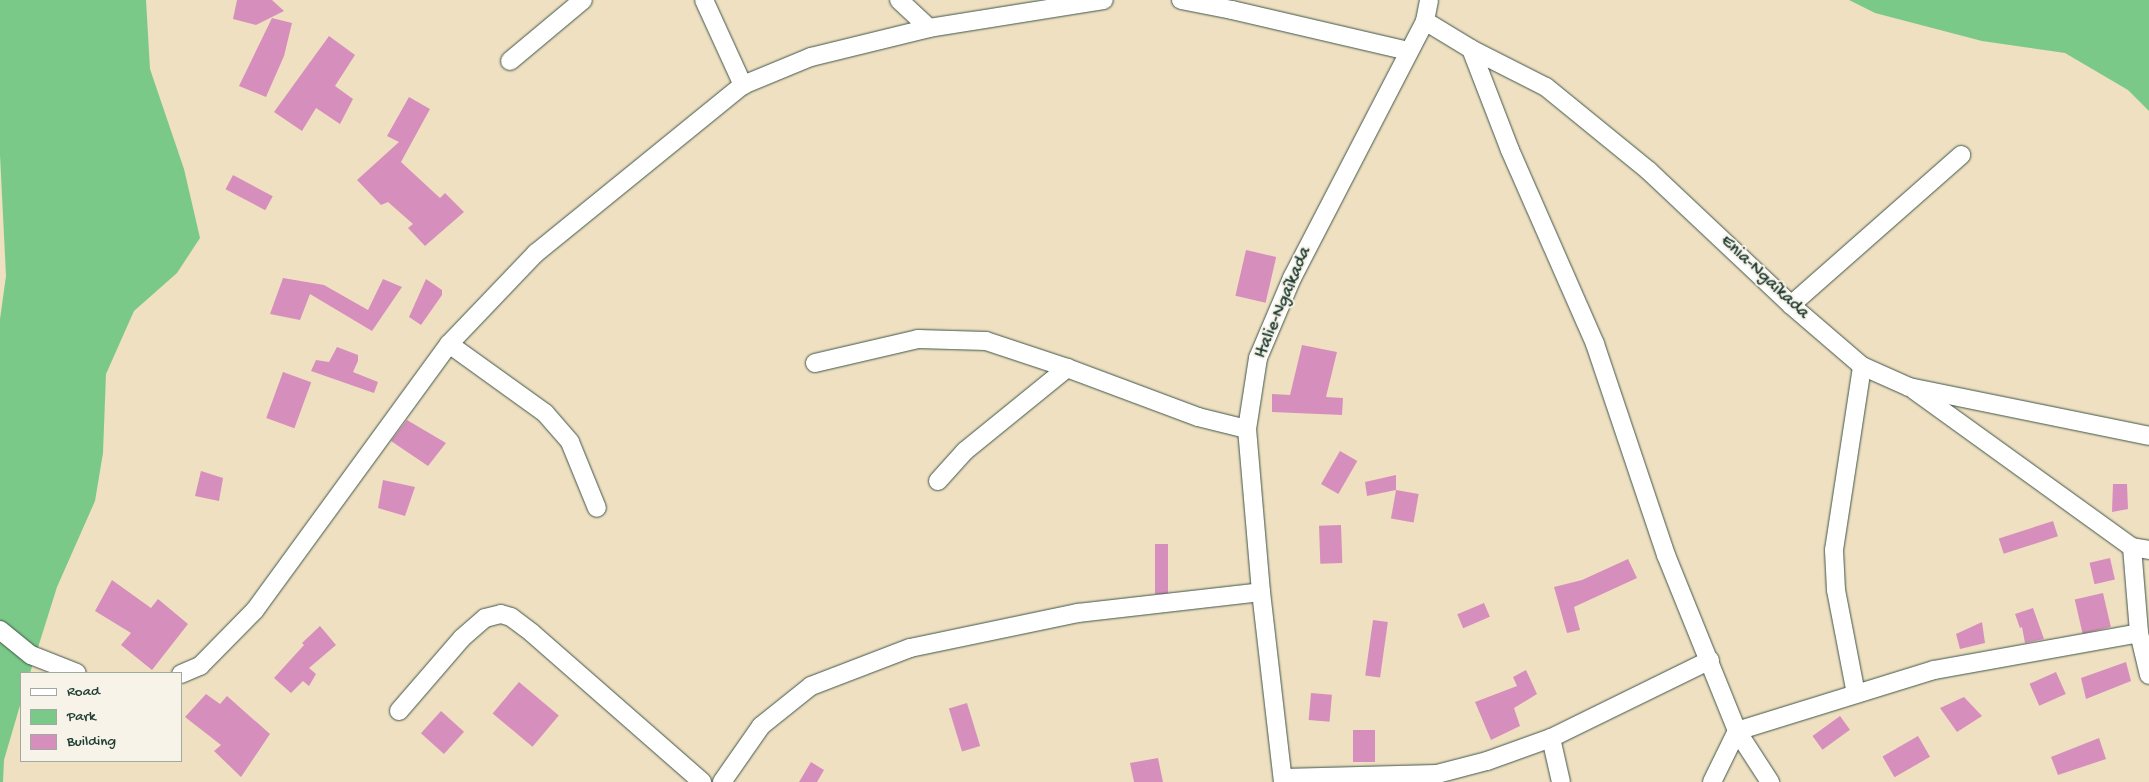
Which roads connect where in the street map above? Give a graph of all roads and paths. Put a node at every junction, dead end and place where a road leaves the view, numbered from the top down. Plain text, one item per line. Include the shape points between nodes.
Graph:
1 (583, 0) edge
2 (704, 0) edge
3 (899, 0) edge
4 (1104, 0) edge
5 (1181, 0) edge
6 (1429, 0) edge
7 (1425, 21) junction
8 (929, 28) junction
9 (1471, 49) junction
10 (1408, 51) junction
11 (510, 61) dead end
12 (743, 85) junction
13 (1961, 154) dead end
14 (1791, 304) junction
15 (449, 344) junction
16 (815, 363) dead end
17 (1862, 366) junction
18 (1067, 368) junction
19 (1909, 387) junction
20 (1247, 429) junction
21 (2149, 436) edge
22 (938, 481) dead end
23 (597, 508) dead end
24 (2140, 548) edge
25 (1262, 592) junction
26 (0, 630) edge
27 (2139, 633) junction
28 (1710, 660) junction
29 (75, 672) edge
30 (182, 674) edge
31 (2149, 675) edge
32 (1856, 694) junction
33 (399, 711) dead end
34 (1737, 731) junction
35 (1551, 738) junction
36 (1283, 780) edge
37 (702, 782) edge
38 (722, 782) edge
39 (1561, 782) edge
40 (1712, 782) edge
41 (1770, 782) edge

1 - 11 street
2 - 12 street
3 - 8 street
4 - 8 street
5 - 10 street
6 - 7 street, Italie-Ngaîkada
7 - 9 street, Enia-Ngaîkada
7 - 10 street, Italie-Ngaîkada
8 - 12 street via 812,57
9 - 14 street, Enia-Ngaîkada via 1546,87 1649,171
9 - 28 street via 1510,150 1595,344 1666,555
10 - 20 street, Italie-Ngaîkada via 1292,278 1258,358
12 - 15 street via 536,252
13 - 14 street
14 - 17 street, Enia-Ngaîkada
15 - 23 street via 545,413 570,442
15 - 30 street via 255,610 200,666
16 - 18 street via 918,339 986,341
17 - 19 street, Enia-Ngaîkada
17 - 32 street via 1834,550 1836,590
18 - 20 street via 1198,417
18 - 22 street via 966,451
19 - 21 street, Enia-Ngaîkada
19 - 24 street
20 - 25 street, Italie-Ngaîkada
24 - 27 street
25 - 36 street, Italie-Ngaîkada
25 - 38 street via 1078,613 910,648 811,686 761,726
26 - 29 street via 31,654
27 - 31 street
27 - 32 street via 1934,670
28 - 34 street
28 - 35 street
32 - 34 street
33 - 37 street via 462,638 485,618 501,614 511,617 532,633
34 - 40 street
34 - 41 street
35 - 36 street via 1487,761 1437,774
35 - 39 street

